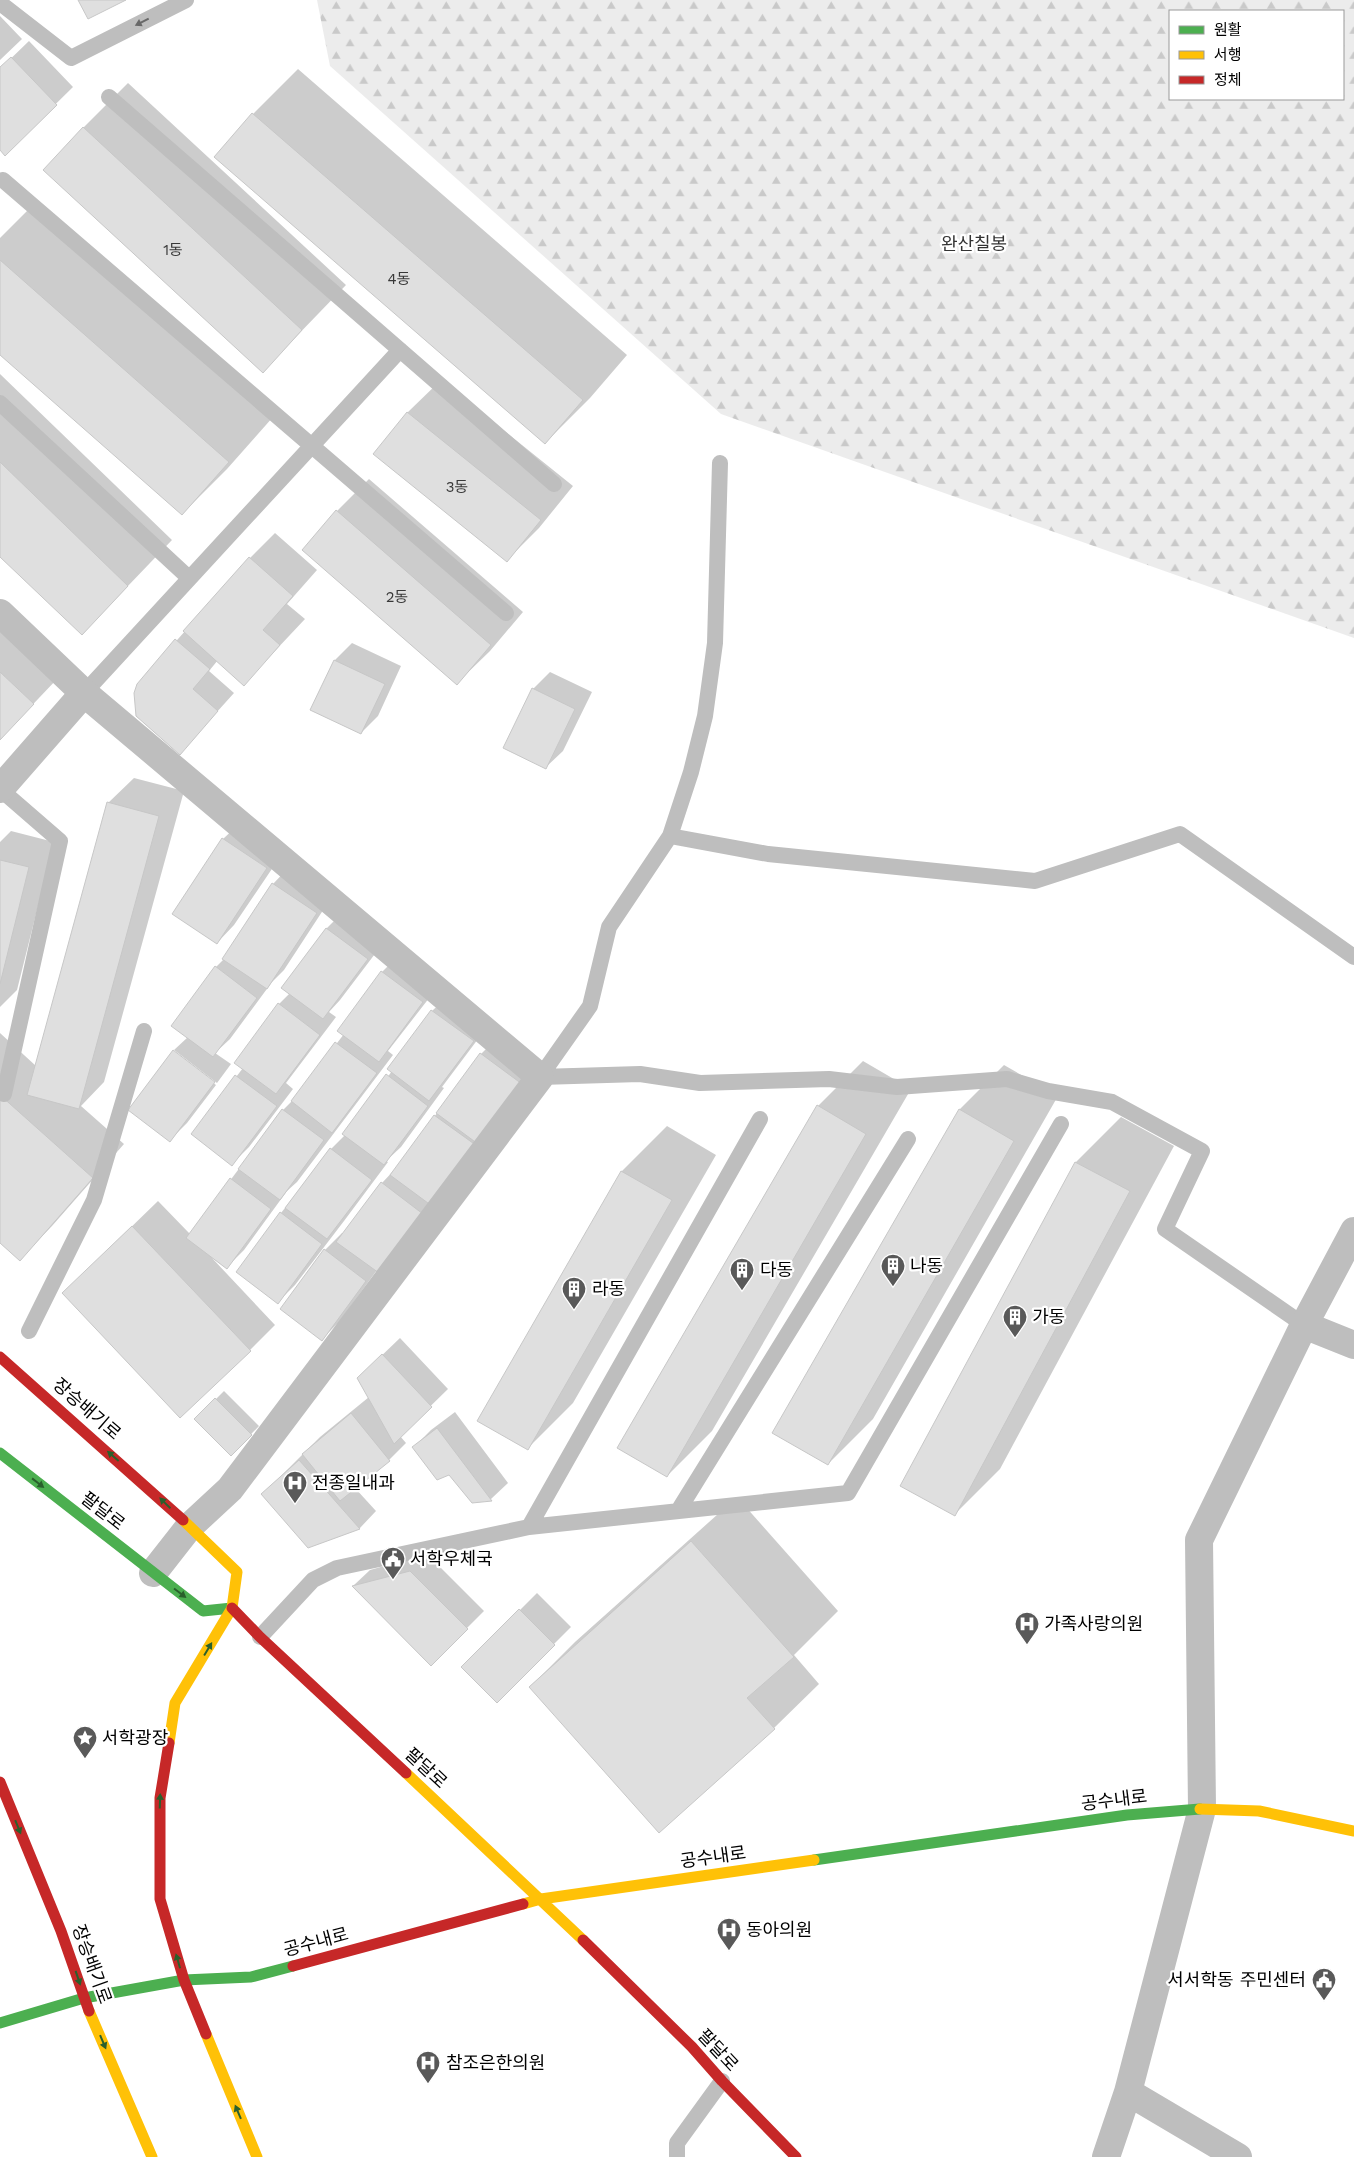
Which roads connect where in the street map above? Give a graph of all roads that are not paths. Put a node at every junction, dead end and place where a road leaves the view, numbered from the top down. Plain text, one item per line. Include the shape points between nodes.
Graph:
1 (186, 0) edge
2 (0, 3) edge
3 (109, 97) dead end
4 (3, 180) dead end
5 (400, 350) junction
6 (0, 403) edge
7 (312, 446) junction
8 (720, 463) dead end
9 (554, 484) dead end
10 (189, 578) junction
11 (0, 613) edge
12 (506, 613) dead end
13 (84, 693) junction
14 (2, 783) edge
15 (670, 836) junction
16 (1354, 957) edge
17 (144, 1031) dead end
18 (540, 1077) junction
19 (4, 1094) dead end
20 (760, 1119) dead end
21 (1061, 1124) dead end
22 (908, 1139) dead end
23 (1354, 1231) edge
24 (1304, 1325) junction
25 (29, 1331) dead end
26 (1354, 1345) edge
27 (0, 1357) edge
28 (0, 1452) edge
29 (678, 1511) junction
30 (189, 1527) junction
31 (528, 1527) junction
32 (153, 1573) junction
33 (232, 1608) junction
34 (260, 1636) junction
35 (0, 1782) edge
36 (1202, 1809) junction
37 (1354, 1831) edge
38 (541, 1899) junction
39 (184, 1980) junction
40 (84, 1998) junction
41 (0, 2023) edge
42 (722, 2081) junction
43 (1128, 2092) junction
44 (152, 2157) edge
45 (257, 2157) edge
46 (676, 2157) edge
47 (796, 2157) edge
48 (1106, 2157) edge
49 (1238, 2157) edge

1 -> 2 lane via 71,58
3 - 5 lane
4 - 7 lane
5 - 7 lane
5 - 9 lane
6 - 10 lane
7 - 10 lane
7 - 12 lane
8 - 15 lane via 715,643 702,726
10 - 13 lane
11 - 13 street
13 - 14 street
13 - 18 street
14 - 19 lane via 60,841
15 - 16 lane via 768,854 1035,881 1180,834
15 - 18 lane via 609,927 590,1006
17 - 25 lane via 94,1200
18 - 24 lane via 640,1074 700,1083 829,1079 897,1087 1007,1079 1048,1091 1112,1102 1202,1151 1165,1229
18 - 30 street via 230,1489
20 - 31 lane
21 - 29 lane via 848,1493
22 - 29 lane
23 - 24 street
24 - 26 street
24 - 36 street via 1198,1540
30 -> 27 street, 장승배기로 via 150,1488
28 -> 32 street, 팔달로
29 - 31 lane
30 - 32 street
30 - 33 street, 장승배기로 via 237,1572
31 - 34 lane via 337,1568 313,1580
32 -> 33 street, 팔달로 via 204,1611
33 - 34 street, 팔달로
39 -> 33 street via 160,1899 160,1798 175,1702
34 - 38 street, 팔달로
35 -> 40 street, 장승배기로 via 61,1931
36 - 37 street, 공수내로 via 1259,1811
36 - 38 street, 공수내로 via 1128,1815
36 - 43 street
38 - 39 street, 공수내로 via 251,1977
38 - 42 street, 팔달로 via 692,2047
39 - 40 street, 공수내로
45 -> 39 street
40 - 41 street, 공수내로
40 -> 44 street, 장승배기로
42 - 46 lane via 677,2143
42 - 47 street, 팔달로
43 - 48 street
43 - 49 street

